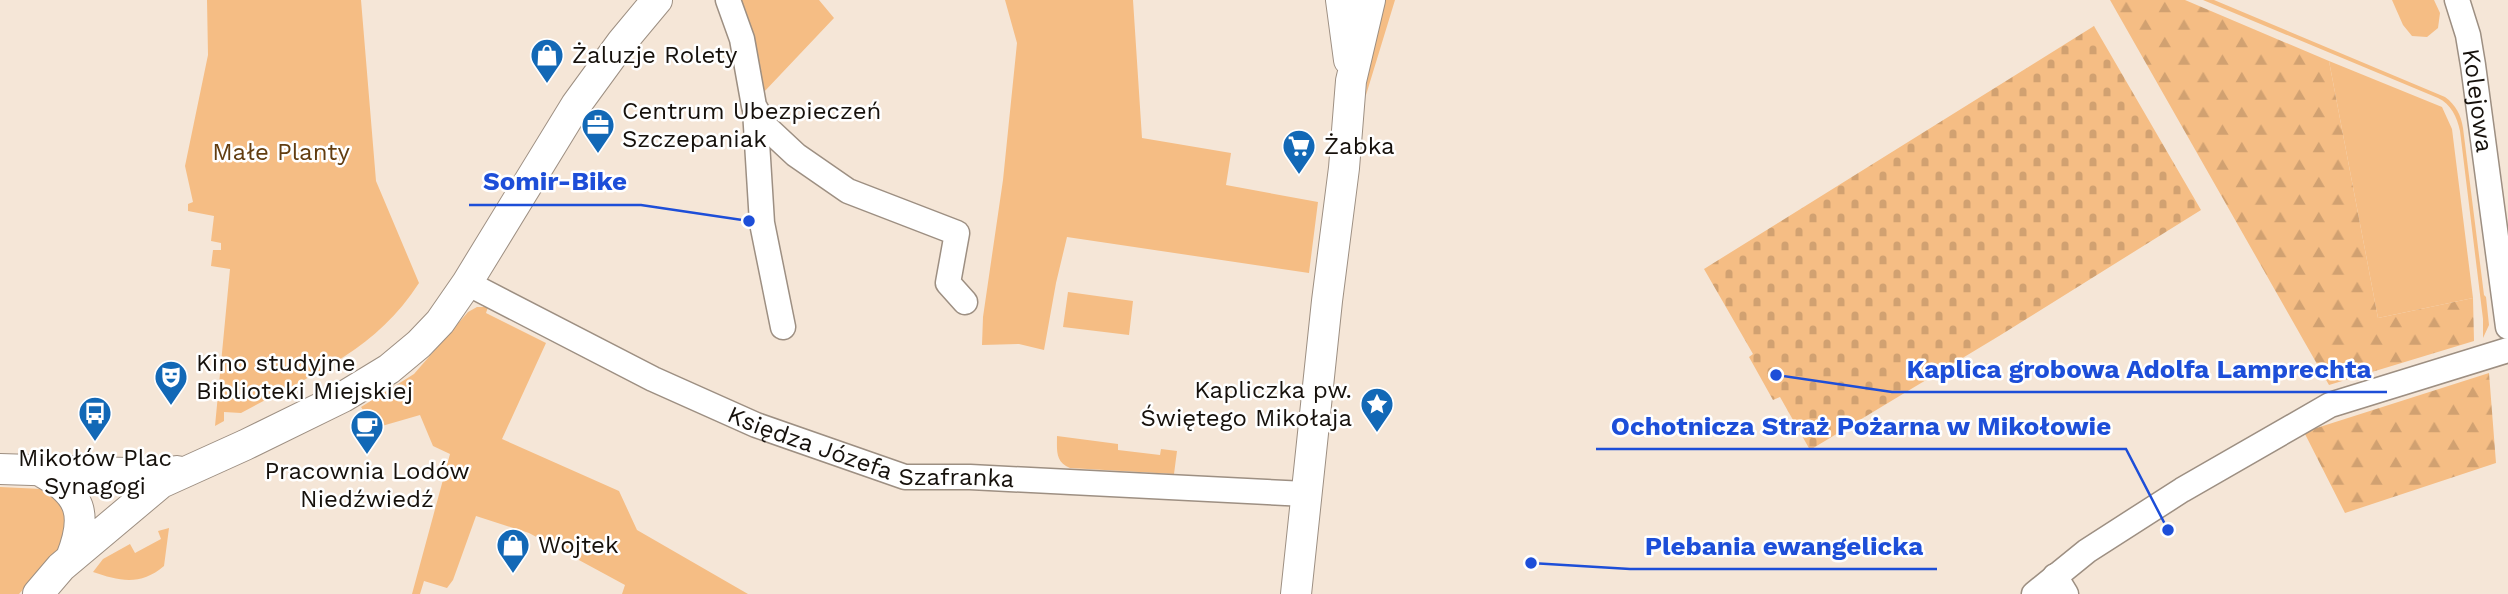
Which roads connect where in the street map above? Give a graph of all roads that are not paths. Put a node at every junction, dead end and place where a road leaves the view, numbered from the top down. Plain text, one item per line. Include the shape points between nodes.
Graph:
1 (657, 0) edge
2 (727, 0) edge
3 (1340, 0) edge
4 (1370, 0) edge
5 (2457, 0) edge
6 (1351, 81) junction
7 (754, 106) junction
8 (467, 283) junction
9 (965, 302) dead end
10 (782, 327) dead end
11 (2508, 327) edge
12 (2508, 350) edge
13 (195, 467) junction
14 (0, 469) edge
15 (40, 471) junction
16 (1306, 494) junction
17 (71, 558) junction
18 (2060, 585) edge
19 (38, 594) edge
20 (1296, 594) edge
21 (2034, 594) edge

1 - 8 street via 576,105
2 - 7 street via 743,41
3 - 6 street
4 - 6 street
5 - 11 street, Kolejowa via 2473,65
6 - 16 street
7 - 9 street via 766,127 796,155 848,191 957,233 948,283
7 - 10 street via 762,223
8 - 13 street via 440,322 389,369 324,407
8 - 16 street, Księdza Józefa Szafranka via 653,379 745,420 905,477
12 - 18 street via 2330,405 2087,551
13 - 15 street via 158,474
13 - 17 street via 161,483
14 - 15 street
15 - 17 street via 62,484 79,511 80,535
16 - 20 street
17 - 19 street
18 - 21 street

